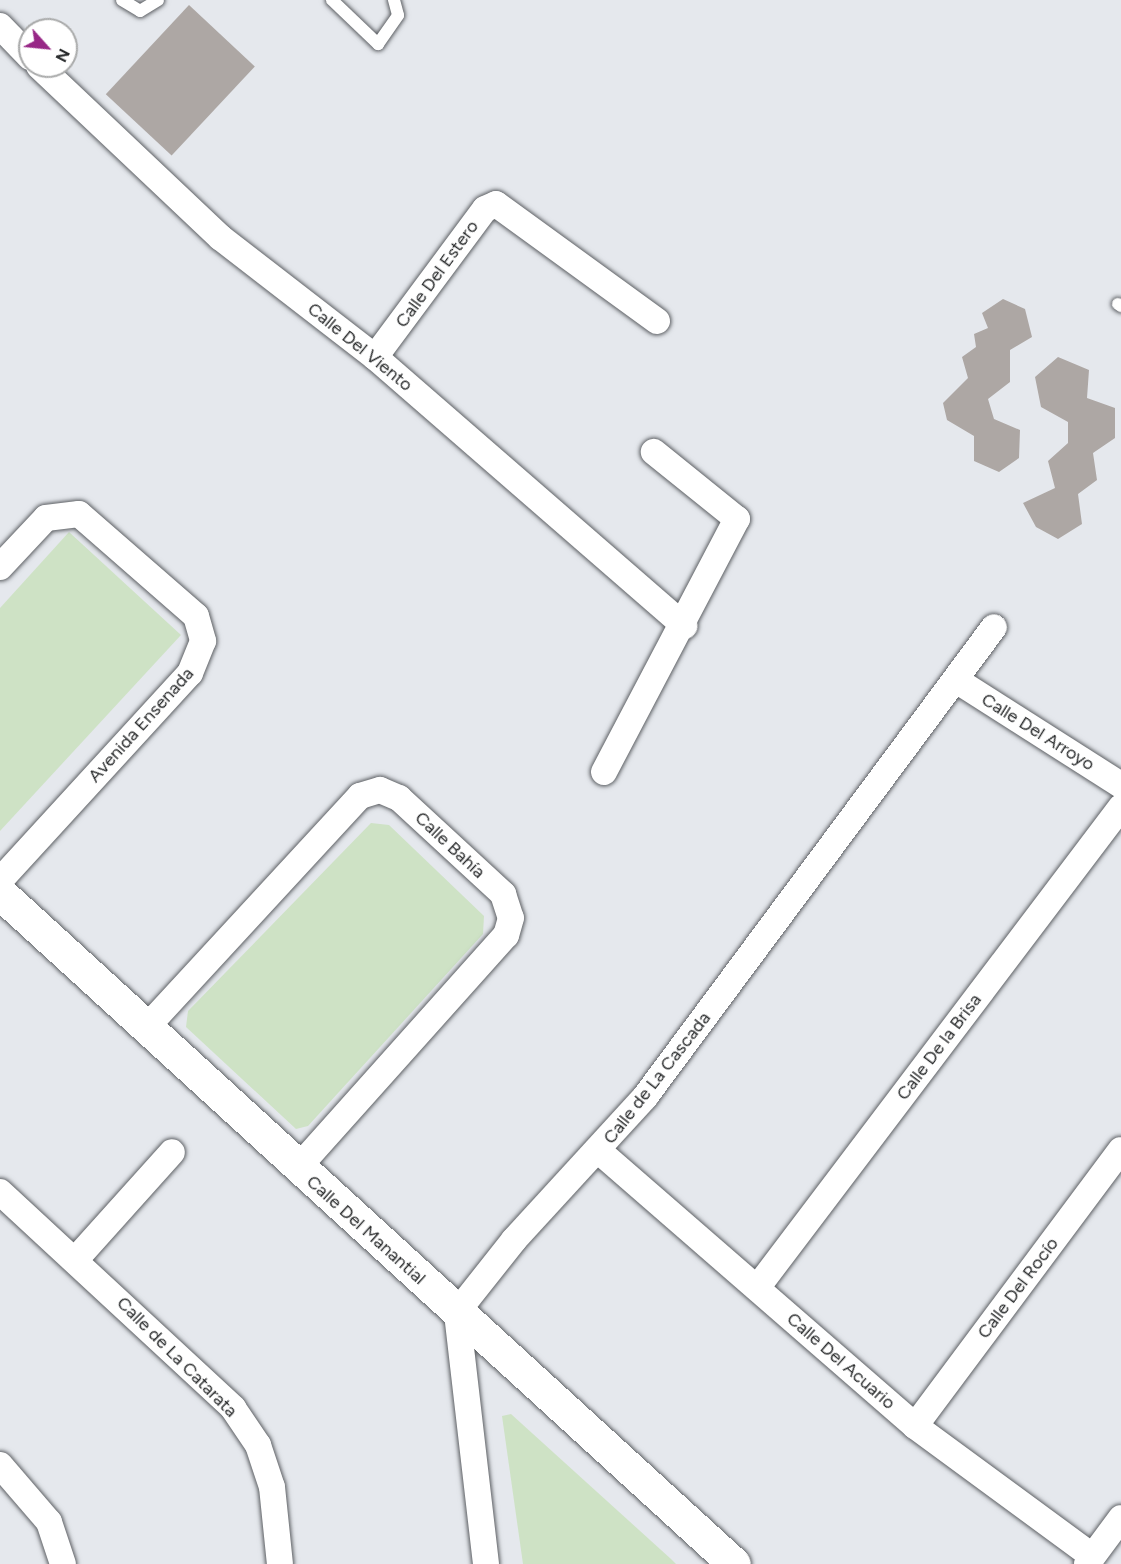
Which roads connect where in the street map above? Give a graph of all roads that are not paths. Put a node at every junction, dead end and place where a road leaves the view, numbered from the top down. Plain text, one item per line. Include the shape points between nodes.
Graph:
1 (122, 0) edge
2 (158, 0) edge
3 (332, 0) edge
4 (394, 0) edge
5 (0, 26) edge
6 (18, 45) edge
7 (52, 78) edge
8 (657, 321) dead end
9 (375, 357) junction
10 (654, 452) dead end
11 (0, 567) edge
12 (684, 626) junction
13 (994, 627) dead end
14 (956, 680) junction
15 (603, 772) dead end
16 (1121, 785) edge
17 (1121, 807) edge
18 (0, 880) edge
19 (0, 893) edge
20 (145, 1029) junction
21 (1121, 1150) edge
22 (172, 1152) dead end
23 (600, 1152) junction
24 (298, 1168) junction
25 (0, 1192) edge
26 (77, 1258) junction
27 (757, 1288) junction
28 (457, 1312) junction
29 (915, 1426) junction
30 (0, 1465) edge
31 (1121, 1518) edge
32 (1090, 1560) edge
33 (63, 1564) edge
34 (280, 1564) edge
35 (486, 1564) edge
36 (734, 1564) edge

1 - 2 lane via 140,11
3 - 4 lane via 375,44 385,39 397,20
5 - 6 street
7 - 9 street, Calle Del Viento via 221,238
8 - 9 street, Calle Del Estero via 505,207 485,209
9 - 12 street, Calle Del Viento
10 - 12 street via 737,519
11 - 18 street, Avenida Ensenada via 46,518 80,514 196,616 203,641 190,673
12 - 15 street
13 - 14 street, Calle de La Cascada
14 - 16 street, Calle Del Arroyo
14 - 23 street, Calle de La Cascada
17 - 27 street, Calle De la Brisa
19 - 20 street, Calle Del Manantial
20 - 24 street, Calle Del Manantial
20 - 24 street, Calle Bahía via 360,796 371,791 390,793 434,830 503,894 511,918 506,935
21 - 29 street, Calle Del Rocío
22 - 26 street
23 - 27 street, Calle Del Acuario
23 - 28 street, Calle de La Cascada via 514,1240
24 - 28 street, Calle Del Manantial
25 - 26 street, Calle de La Catarata
26 - 34 street, Calle de La Catarata via 233,1408 258,1445 272,1487
27 - 29 street, Calle Del Acuario
28 - 35 street
28 - 36 street, Calle Del Manantial
29 - 32 street, Calle Del Acuario
30 - 33 street via 49,1522
31 - 32 street

